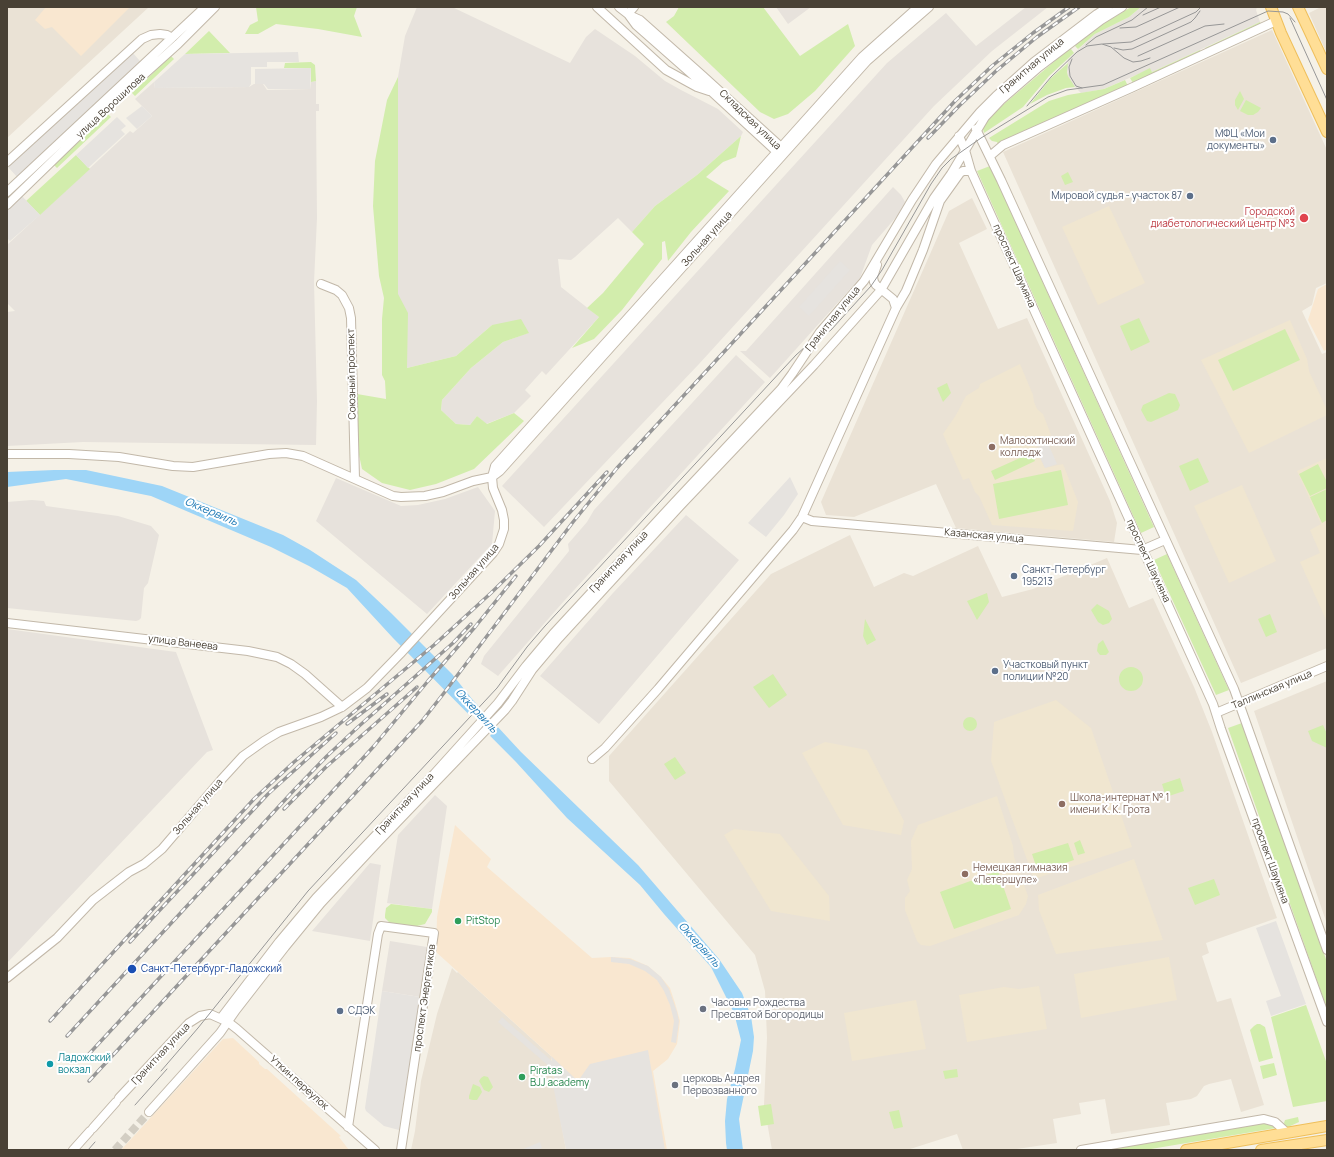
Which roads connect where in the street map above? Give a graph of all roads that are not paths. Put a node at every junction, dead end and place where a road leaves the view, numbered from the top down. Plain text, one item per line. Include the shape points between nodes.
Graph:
1 (205, 7) edge
2 (215, 7) edge
3 (597, 7) edge
4 (620, 7) edge
5 (634, 7) edge
6 (918, 7) edge
7 (929, 7) edge
8 (1108, 7) edge
9 (1122, 7) edge
10 (1271, 7) edge
11 (1300, 8) edge
12 (628, 14) junction
13 (1276, 21) junction
14 (172, 38) junction
15 (1327, 69) edge
16 (712, 92) junction
17 (976, 129) junction
18 (1327, 132) edge
19 (959, 136) junction
20 (971, 139) junction
21 (986, 148) junction
22 (965, 150) junction
23 (780, 151) junction
24 (990, 156) junction
25 (7, 162) edge
26 (971, 172) junction
27 (7, 192) edge
28 (937, 199) junction
29 (7, 205) edge
30 (879, 257) junction
31 (322, 284) dead end
32 (881, 290) junction
33 (896, 308) junction
34 (7, 454) edge
35 (492, 478) junction
36 (355, 479) junction
37 (802, 517) junction
38 (1165, 540) junction
39 (1142, 550) junction
40 (7, 623) edge
41 (1327, 666) edge
42 (1239, 704) junction
43 (342, 707) junction
44 (1216, 713) junction
45 (592, 759) dead end
46 (1327, 950) edge
47 (7, 978) edge
48 (224, 1020) junction
49 (1327, 1022) edge
50 (149, 1112) tunnel mouth
51 (1327, 1126) edge
52 (348, 1127) junction
53 (1287, 1133) junction
54 (1327, 1140) edge
55 (368, 1147) edge
56 (1288, 1148) edge
57 (73, 1150) edge
58 (375, 1150) edge
59 (401, 1150) edge
60 (1080, 1150) edge
61 (1186, 1150) edge
62 (1261, 1150) edge

1 - 14 street, улица Ворошилова
2 - 29 street, улица Ворошилова
3 - 16 street via 666,70
4 - 12 street, Складская улица
5 - 12 street
6 - 23 street, Зольная улица via 862,57
7 - 23 street, Зольная улица via 867,61
8 - 19 street, Гранитная улица via 1034,62 996,96
9 - 17 street, Гранитная улица via 1039,67 1001,100
10 - 13 main road
11 - 15 main road
12 - 16 street, Складская улица via 636,25
12 - 23 street, Складская улица via 640,20 703,76
13 - 18 main road
13 - 24 street via 1003,145
14 - 25 street via 160,34 142,39
14 - 27 street, улица Ворошилова
16 - 23 street, Складская улица
17 - 20 street, Гранитная улица
17 - 21 street
19 - 20 street
19 - 22 street, проспект Шаумяна
19 - 30 street, Гранитная улица via 916,194
20 - 21 street
20 - 22 street, Гранитная улица
21 - 24 street
22 - 26 street, проспект Шаумяна
22 - 28 street, Гранитная улица
23 - 35 street, Зольная улица via 495,466
24 - 38 street
26 - 28 street, Гранитная улица via 960,173
26 - 39 street, проспект Шаумяна
28 - 32 street, Гранитная улица
28 - 33 street, Гранитная улица via 923,250 902,300
30 - 32 street via 873,277
30 - 48 street, Гранитная улица via 858,289 820,332 781,389 553,634 466,739 296,921
31 - 36 street, Союзный проспект via 336,290 342,296 351,318
32 - 33 street via 893,299
32 - 48 street, Гранитная улица via 558,638 532,670 512,702 321,903
33 - 37 street, Гранитная улица
34 - 36 street via 105,456 193,467 286,453 303,456
35 - 36 street via 473,481 444,492 410,498 393,496
35 - 43 street, Зольная улица via 504,520 499,544 400,654 367,688
37 - 39 street, Казанская улица via 812,521
37 - 45 street, Гранитная улица via 658,688 605,748
38 - 39 street, Казанская улица
38 - 42 street
39 - 44 street, проспект Шаумяна
40 - 43 street, улица Ванеева via 248,651 277,657 305,674
41 - 42 street, Таллинская улица
42 - 44 street, Таллинская улица
42 - 46 street
43 - 47 street, Зольная улица via 279,732 249,752 221,780 162,849 105,890 57,938
44 - 49 street, проспект Шаумяна
48 - 50 street, Гранитная улица via 220,1034
48 - 52 street, Уткин переулок
48 - 57 street, Гранитная улица via 205,1014 190,1023
51 - 53 main road
52 - 55 street, Уткин переулок
52 - 59 street, проспект Энергетиков via 380,930 434,934
53 - 60 street via 1275,1122 1264,1119
53 - 61 main road
54 - 56 main road
55 - 58 street, Уткин переулок
56 - 62 main road

